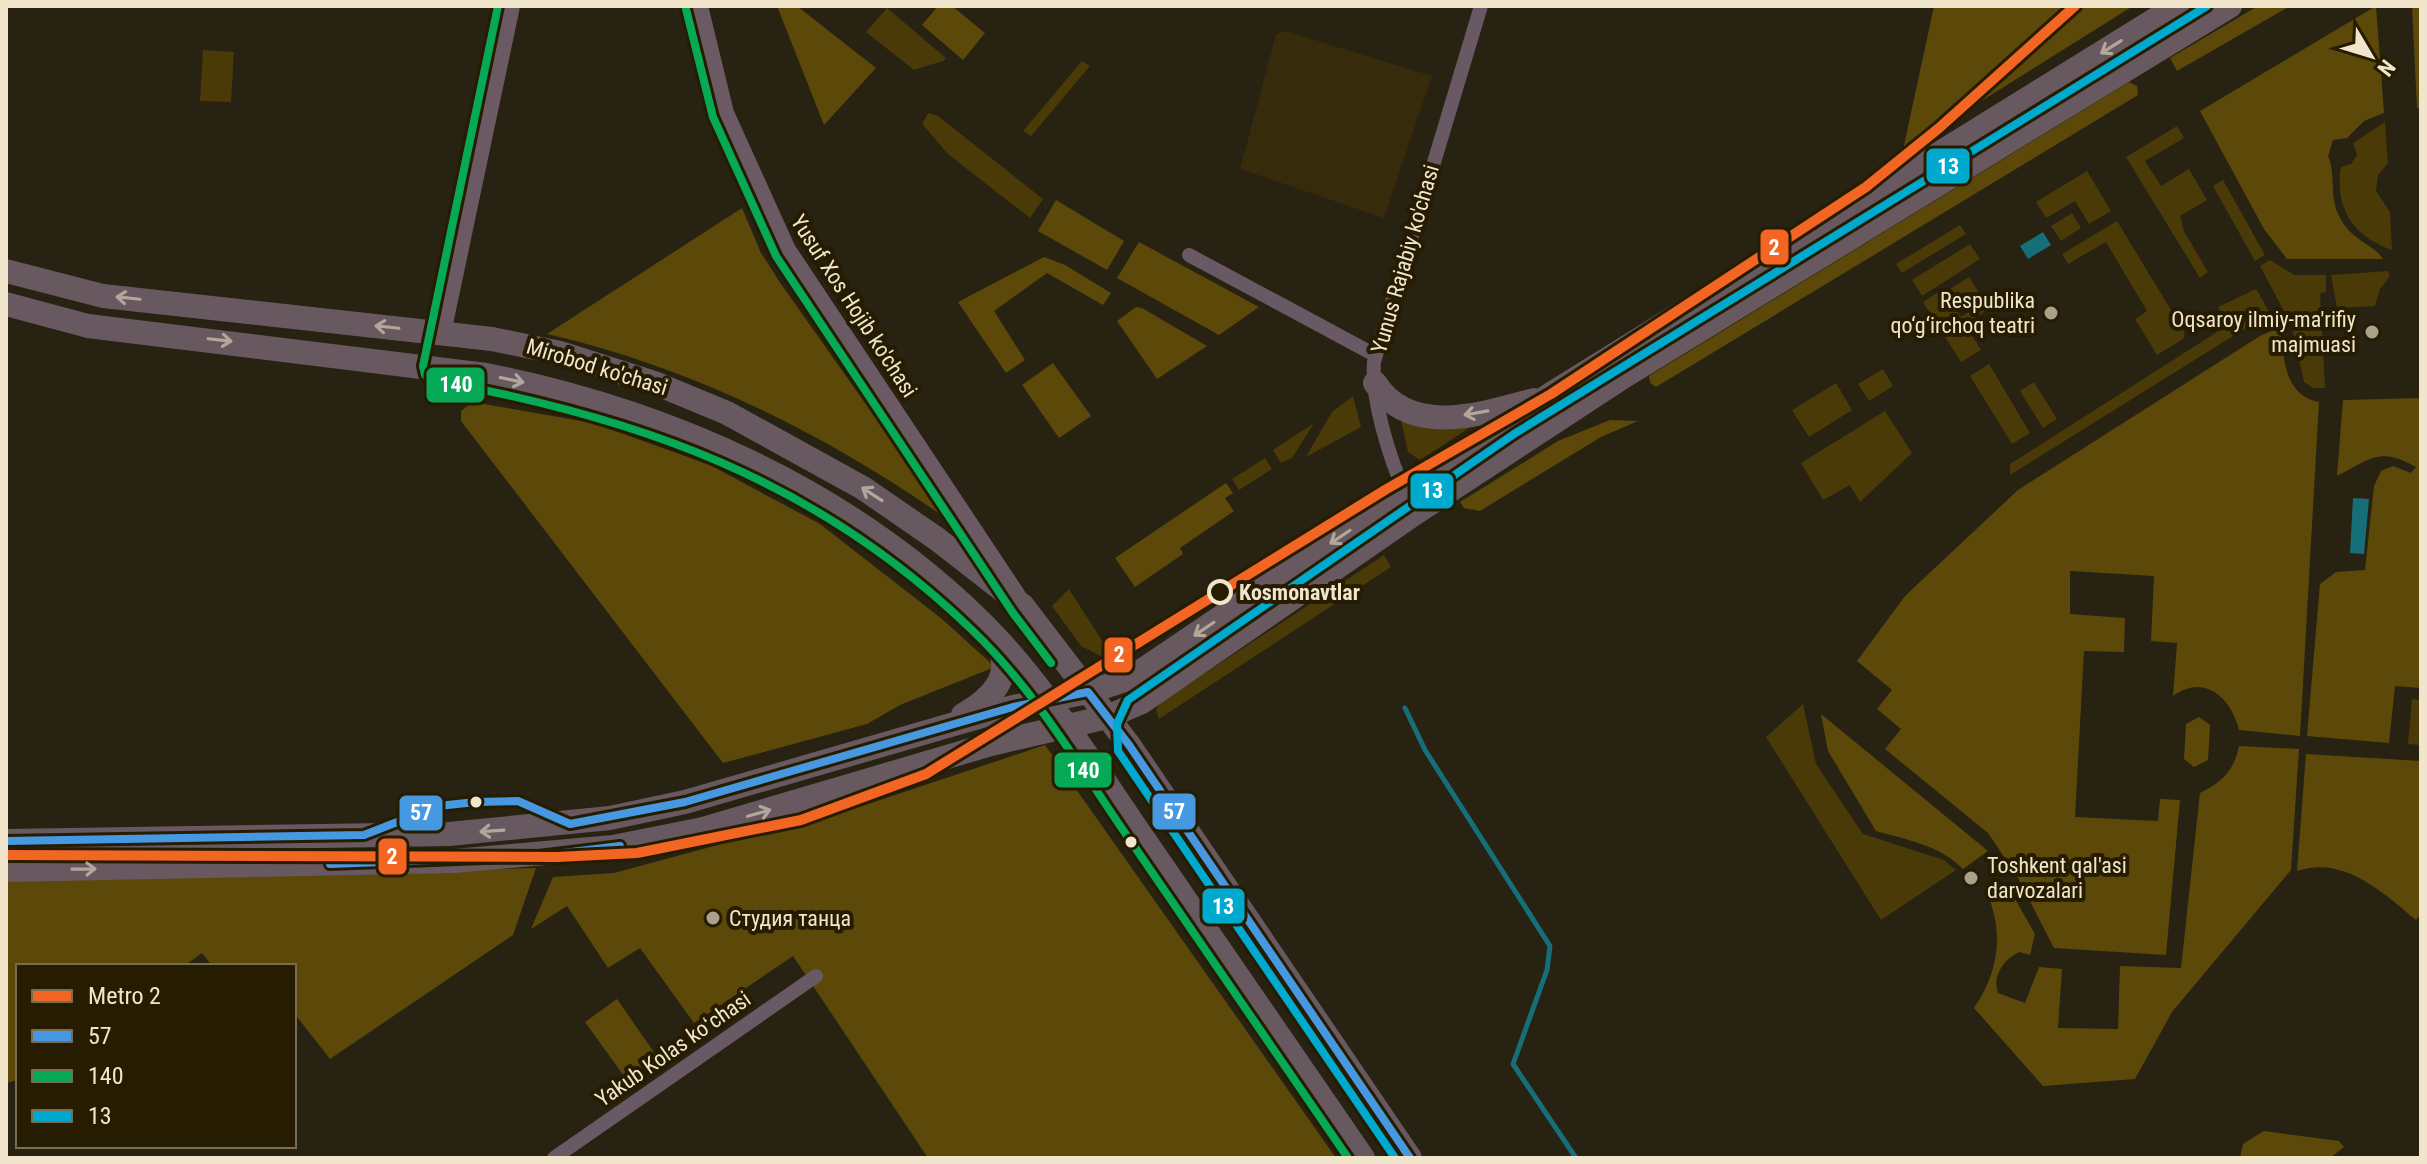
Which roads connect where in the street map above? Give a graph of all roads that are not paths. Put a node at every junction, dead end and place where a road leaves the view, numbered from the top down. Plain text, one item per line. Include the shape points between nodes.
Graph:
1 (522, 6) edge
2 (698, 6) edge
3 (1481, 6) edge
4 (2177, 6) edge
5 (2230, 6) edge
6 (508, 14) edge
7 (1189, 255) dead end
8 (6, 271) edge
9 (6, 304) edge
10 (441, 333) junction
11 (1375, 355) junction
12 (435, 368) junction
13 (1375, 383) junction
14 (1551, 394) junction
15 (1411, 502) junction
16 (1023, 606) junction
17 (990, 631) junction
18 (1131, 678) junction
19 (1088, 692) junction
20 (1045, 700) junction
21 (1142, 702) junction
22 (1107, 717) junction
23 (1064, 727) junction
24 (937, 729) junction
25 (1129, 745) junction
26 (1095, 768) junction
27 (6, 841) edge
28 (6, 870) edge
29 (816, 976) dead end
30 (554, 1158) edge
31 (1363, 1158) edge
32 (1410, 1158) edge

1 - 6 main road
2 - 16 main road, Yusuf Xos Hojib ko'chasi via 724,113 786,250
3 - 11 street, Yunus Rajabiy ko'chasi
4 -> 14 main road
5 - 15 main road
6 - 10 main road
7 - 11 street
10 -> 8 main road, Mirobod ko'chasi via 103,296
9 -> 12 main road, Mirobod ko'chasi via 88,326
10 - 12 main road
16 -> 10 main road, Mirobod ko'chasi via 873,494 727,413 560,353
11 - 13 street, Yunus Rajabiy ko'chasi
12 -> 17 main road, Mirobod ko'chasi via 575,395 643,415 721,448 784,479 873,536
14 -> 13 main road via 1480,413 1432,417 1399,409
13 - 15 street, Yunus Rajabiy ko'chasi via 1392,464
14 - 15 main road
15 -> 18 main road
15 - 21 main road
16 - 19 main road, Mirobod ko'chasi
17 - 20 main road, Mirobod ko'chasi
17 - 24 main road via 1003,658 1001,680 982,703
18 - 19 main road
18 - 22 main road
19 - 20 main road
19 - 22 main road, Mirobod ko'chasi
19 - 23 main road
20 - 23 main road, Mirobod ko'chasi
20 - 24 main road
21 - 22 main road
21 - 25 main road via 1130,722
22 - 23 main road
22 - 25 main road, Mirobod ko'chasi
22 - 26 main road
23 - 26 main road, Mirobod ko'chasi
28 -> 23 main road via 454,861 589,851 689,832
24 -> 27 main road via 685,802 570,824 436,834
25 - 32 main road, Mirobod ko'chasi
26 - 31 main road, Mirobod ko'chasi
29 - 30 street, Yakub Kolas koʻchasi

